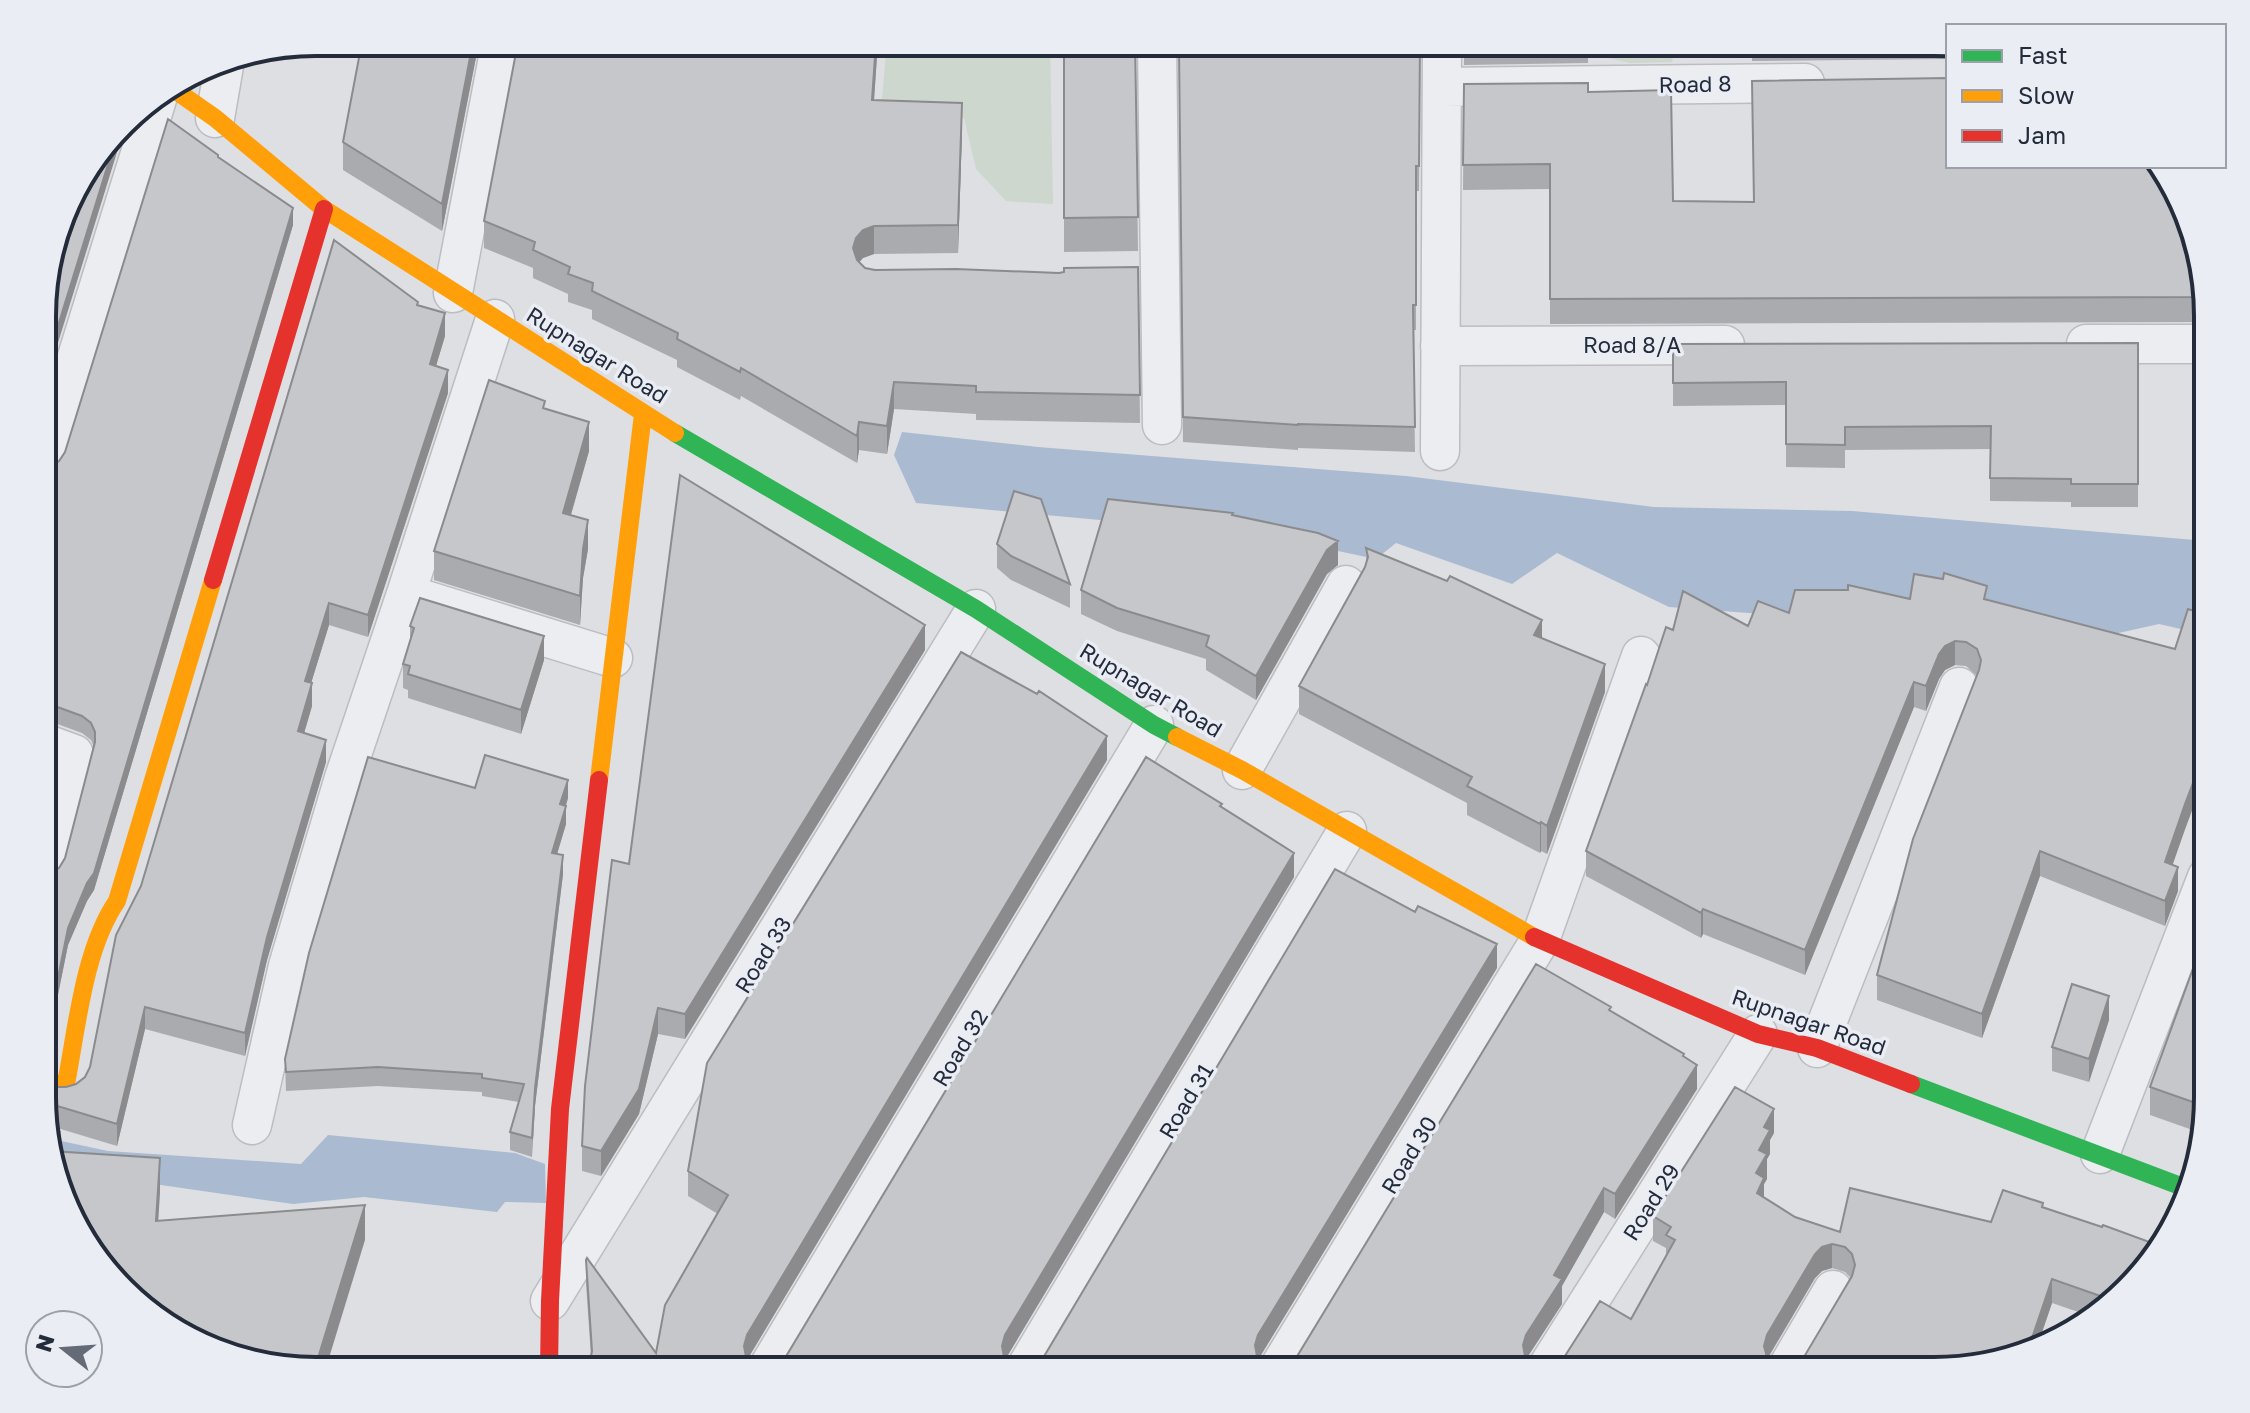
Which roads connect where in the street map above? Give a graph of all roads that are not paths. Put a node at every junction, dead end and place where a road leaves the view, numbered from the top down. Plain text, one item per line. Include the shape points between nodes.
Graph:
1 (1156, 56) edge
2 (1442, 56) edge
3 (498, 57) edge
4 (223, 74) edge
5 (1837, 82) edge
6 (1442, 87) junction
7 (181, 94) edge
8 (152, 115) edge
9 (215, 118) junction
10 (324, 209) junction
11 (453, 293) junction
12 (495, 319) junction
13 (2047, 344) edge
14 (2193, 344) edge
15 (1760, 345) edge
16 (1440, 346) junction
17 (643, 414) junction
18 (56, 424) edge
19 (1162, 425) dead end
20 (1440, 451) dead end
21 (1346, 585) dead end
22 (406, 594) junction
23 (976, 609) junction
24 (1641, 656) dead end
25 (613, 658) junction
26 (1959, 687) dead end
27 (1154, 725) junction
28 (56, 747) edge
29 (1242, 770) junction
30 (56, 823) edge
31 (1347, 831) junction
32 (2193, 913) edge
33 (1540, 940) junction
34 (1758, 1034) junction
35 (1817, 1048) junction
36 (56, 1084) edge
37 (252, 1125) dead end
38 (2100, 1154) junction
39 (2178, 1185) edge
40 (1833, 1290) dead end
41 (550, 1301) junction
42 (1286, 1356) edge
43 (1554, 1356) edge
44 (1794, 1356) edge
45 (549, 1357) edge
46 (775, 1357) edge
47 (1033, 1357) edge

1 - 19 street via 1144,274
2 - 6 street
3 - 11 street
4 - 9 street
5 - 6 street, Road 8
6 - 16 street
7 - 9 street, Rupnagar Road
8 - 18 street
9 - 10 street, Rupnagar Road
10 - 11 street, Rupnagar Road
10 - 36 street via 117,901 92,950 66,1084
11 - 12 street, Rupnagar Road
12 - 17 street, Rupnagar Road
12 - 22 street
13 - 14 street
15 - 16 street, Road 8/A
16 - 20 street
17 - 23 street, Rupnagar Road
17 - 25 street
21 - 29 street
22 - 25 street
22 - 37 street via 288,966
23 - 27 street, Rupnagar Road
23 - 41 street, Road 33
24 - 33 street, Road 30
25 - 41 street via 560,1109
26 - 35 street
27 - 29 street, Rupnagar Road
27 - 46 street, Road 32
28 - 30 street via 74,754
29 - 31 street, Rupnagar Road
31 - 33 street, Rupnagar Road
31 - 47 street, Road 31
32 - 38 street
33 - 34 street, Rupnagar Road
33 - 42 street, Road 30
34 - 35 street, Rupnagar Road
34 - 43 street, Road 29
35 - 38 street, Rupnagar Road
38 - 39 street, Rupnagar Road
40 - 44 street
41 - 45 street

